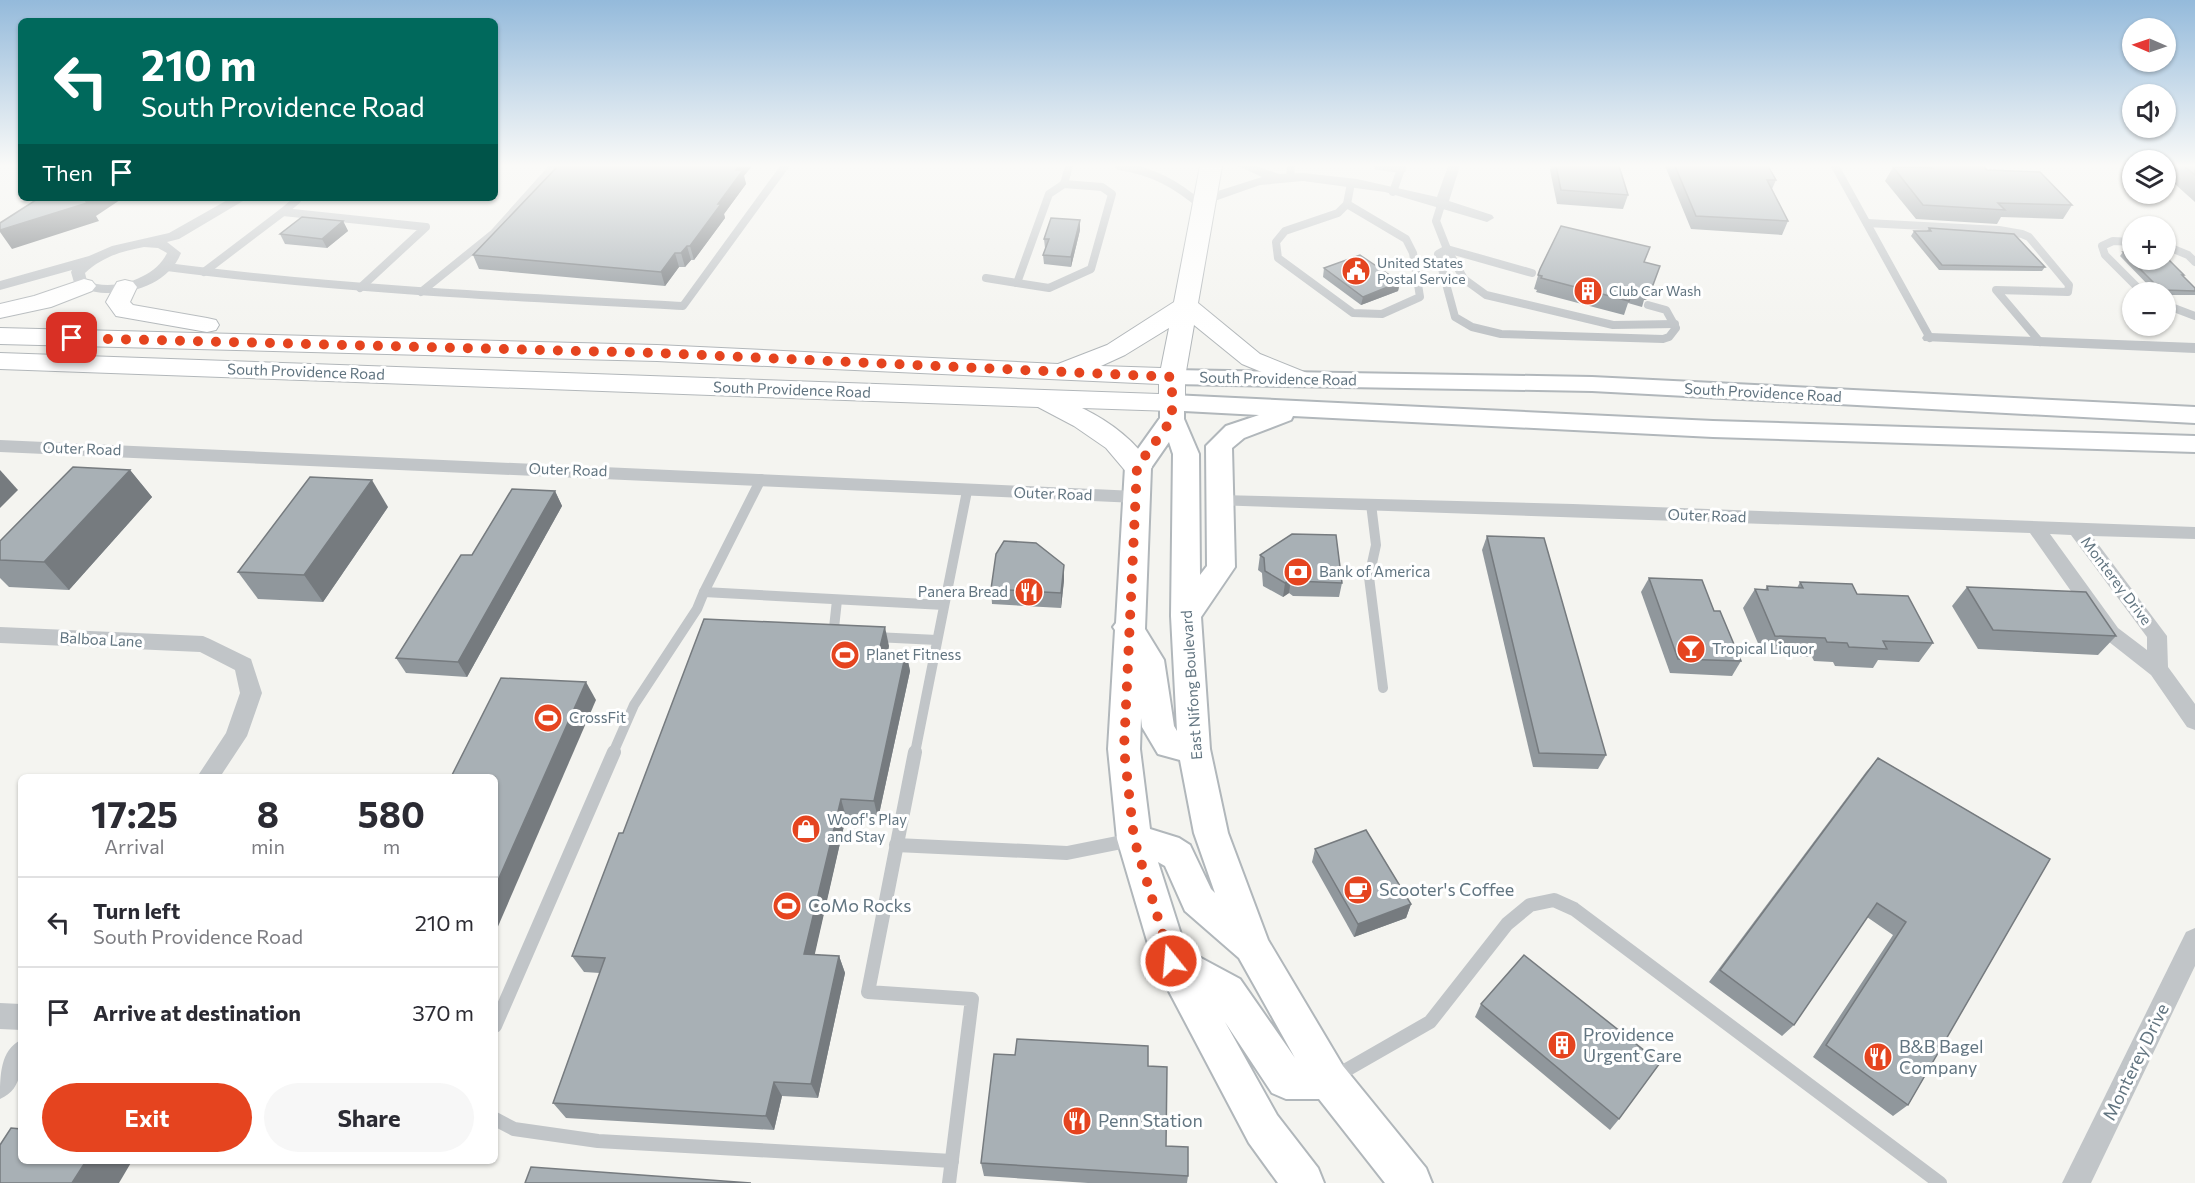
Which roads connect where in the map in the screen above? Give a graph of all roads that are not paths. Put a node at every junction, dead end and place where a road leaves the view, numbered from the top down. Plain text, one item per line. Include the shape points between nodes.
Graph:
1 (200, 221) edge
2 (219, 221) edge
3 (271, 221) edge
4 (371, 221) edge
5 (505, 221) edge
6 (745, 221) edge
7 (1039, 221) edge
8 (1104, 221) edge
9 (1200, 221) edge
10 (1314, 221) edge
11 (1376, 221) edge
12 (1436, 221) edge
13 (1865, 221) edge
14 (1867, 224) junction
15 (2122, 241) edge
16 (144, 243) junction
17 (1447, 249) junction
18 (2176, 250) edge
19 (174, 253) junction
20 (92, 260) junction
21 (2195, 262) edge
22 (167, 267) junction
23 (204, 272) junction
24 (1532, 273) dead end
25 (986, 278) dead end
26 (81, 279) junction
27 (15, 282) junction
28 (2132, 282) edge
29 (1017, 284) junction
30 (0, 286) edge
31 (125, 287) junction
32 (360, 288) junction
33 (422, 292) junction
34 (1185, 305) junction
35 (1648, 305) edge
36 (2176, 309) edge
37 (0, 311) edge
38 (2195, 316) edge
39 (1673, 329) junction
40 (0, 336) edge
41 (1930, 338) joint
42 (2040, 342) junction
43 (383, 346) junction
44 (2195, 348) edge
45 (0, 361) edge
46 (1047, 371) junction
47 (1298, 379) junction
48 (1041, 399) junction
49 (1172, 400) junction
50 (1301, 409) junction
51 (2195, 415) edge
52 (2195, 430) edge
53 (2013, 438) junction
54 (2195, 444) edge
55 (0, 446) edge
56 (761, 479) junction
57 (1137, 482) junction
58 (967, 491) junction
59 (1220, 501) junction
60 (1371, 504) junction
61 (2036, 528) junction
62 (2077, 529) junction
63 (2195, 534) edge
64 (704, 592) junction
65 (837, 600) junction
66 (944, 604) junction
67 (1186, 616) junction
68 (1128, 627) junction
69 (0, 635) edge
70 (937, 640) junction
71 (2158, 669) junction
72 (1383, 688) dead end
73 (2195, 721) edge
74 (1194, 749) junction
75 (210, 774) edge
76 (1134, 839) junction
77 (896, 845) junction
78 (2195, 940) edge
79 (1253, 948) junction
80 (1171, 961) junction
81 (0, 1016) edge
82 (18, 1017) edge
83 (498, 1019) edge
84 (18, 1058) edge
85 (1329, 1080) junction
86 (0, 1085) edge
87 (498, 1121) edge
88 (952, 1161) junction
89 (949, 1183) edge
90 (1303, 1183) edge
91 (1411, 1183) edge
92 (1940, 1183) edge
93 (2076, 1183) edge

1 - 16 street via 174,236
2 - 19 street
3 - 23 lane
4 - 32 lane via 426,227
5 - 33 lane
6 - 33 lane via 683,306
7 - 29 lane
8 - 29 lane via 1090,269 1049,288
9 - 34 main road
10 - 11 lane via 1285,231 1276,242 1278,258 1353,313 1382,314 1420,297 1413,254 1406,239
12 - 17 lane
13 - 14 lane
14 - 41 lane
14 - 42 lane via 2022,234 2036,244 2070,285 2068,292 1996,290
15 - 28 lane via 2102,246 2105,255
16 - 19 street via 165,245
16 - 20 street
17 - 24 lane
17 - 39 lane via 1464,279 1486,295 1613,325
17 - 39 lane via 1438,254 1455,316 1472,327 1501,334 1607,338
18 - 21 lane
19 - 22 street
20 - 26 street
20 - 27 street
22 - 23 lane
22 - 31 street via 149,279
23 - 32 lane
25 - 29 lane
26 - 27 street
26 - 31 street via 94,289
26 - 37 main road via 52,300
27 - 30 street
31 - 43 main road via 118,302 125,311 226,328 314,335
32 - 33 lane
34 - 46 main road via 1132,342 1090,362
34 - 47 main road via 1251,360
34 - 49 main road
35 - 39 lane via 1666,310
36 - 38 lane
40 - 43 main road, South Providence Road
41 - 42 street
42 - 44 street
43 - 46 main road, South Providence Road via 657,353
45 - 48 main road, South Providence Road
46 - 49 main road, South Providence Road
47 - 49 main road, South Providence Road
47 - 51 main road, South Providence Road via 1592,384
48 - 49 main road, South Providence Road
48 - 57 main road via 1084,420 1116,442
49 - 50 main road, South Providence Road
49 - 57 main road
49 - 67 main road, East Nifong Boulevard via 1186,454
50 - 53 main road, South Providence Road via 1713,429
50 - 59 main road via 1235,432 1219,446
52 - 53 main road via 2056,426
53 - 54 main road, South Providence Road
55 - 56 street, Outer Road
56 - 58 street, Outer Road
56 - 64 lane
57 - 58 street, Outer Road
57 - 68 main road
58 - 66 lane
59 - 60 street, Outer Road
59 - 67 main road via 1221,567
60 - 61 street, Outer Road
60 - 72 lane via 1376,545 1369,577
61 - 62 street, Outer Road
61 - 71 street, Monterey Drive via 2111,633
62 - 63 street, Outer Road
62 - 71 street, Monterey Drive via 2157,636
64 - 65 lane
64 - 83 lane via 697,609 634,705
65 - 66 lane
65 - 70 lane via 834,628 844,636
66 - 70 lane
67 - 74 main road, East Nifong Boulevard
68 - 74 main road via 1149,660 1158,727 1169,745
68 - 76 main road via 1124,749
69 - 75 street, Balboa Lane via 202,644 244,665 251,693 236,736
70 - 77 lane
71 - 73 street, Monterey Drive
74 - 79 main road, East Nifong Boulevard via 1211,832
76 - 77 lane via 1067,853
76 - 79 main road via 1178,856 1198,900
76 - 80 main road
77 - 88 lane via 868,992 972,999
78 - 93 street, Monterey Drive
79 - 85 main road, East Nifong Boulevard
80 - 85 main road via 1227,992 1286,1079
80 - 90 main road via 1263,1129
81 - 82 street
84 - 86 street
85 - 91 main road, East Nifong Boulevard
85 - 92 lane via 1430,1022 1508,924 1530,905 1554,900 1574,909
87 - 88 lane via 514,1129 598,1141
88 - 89 lane

